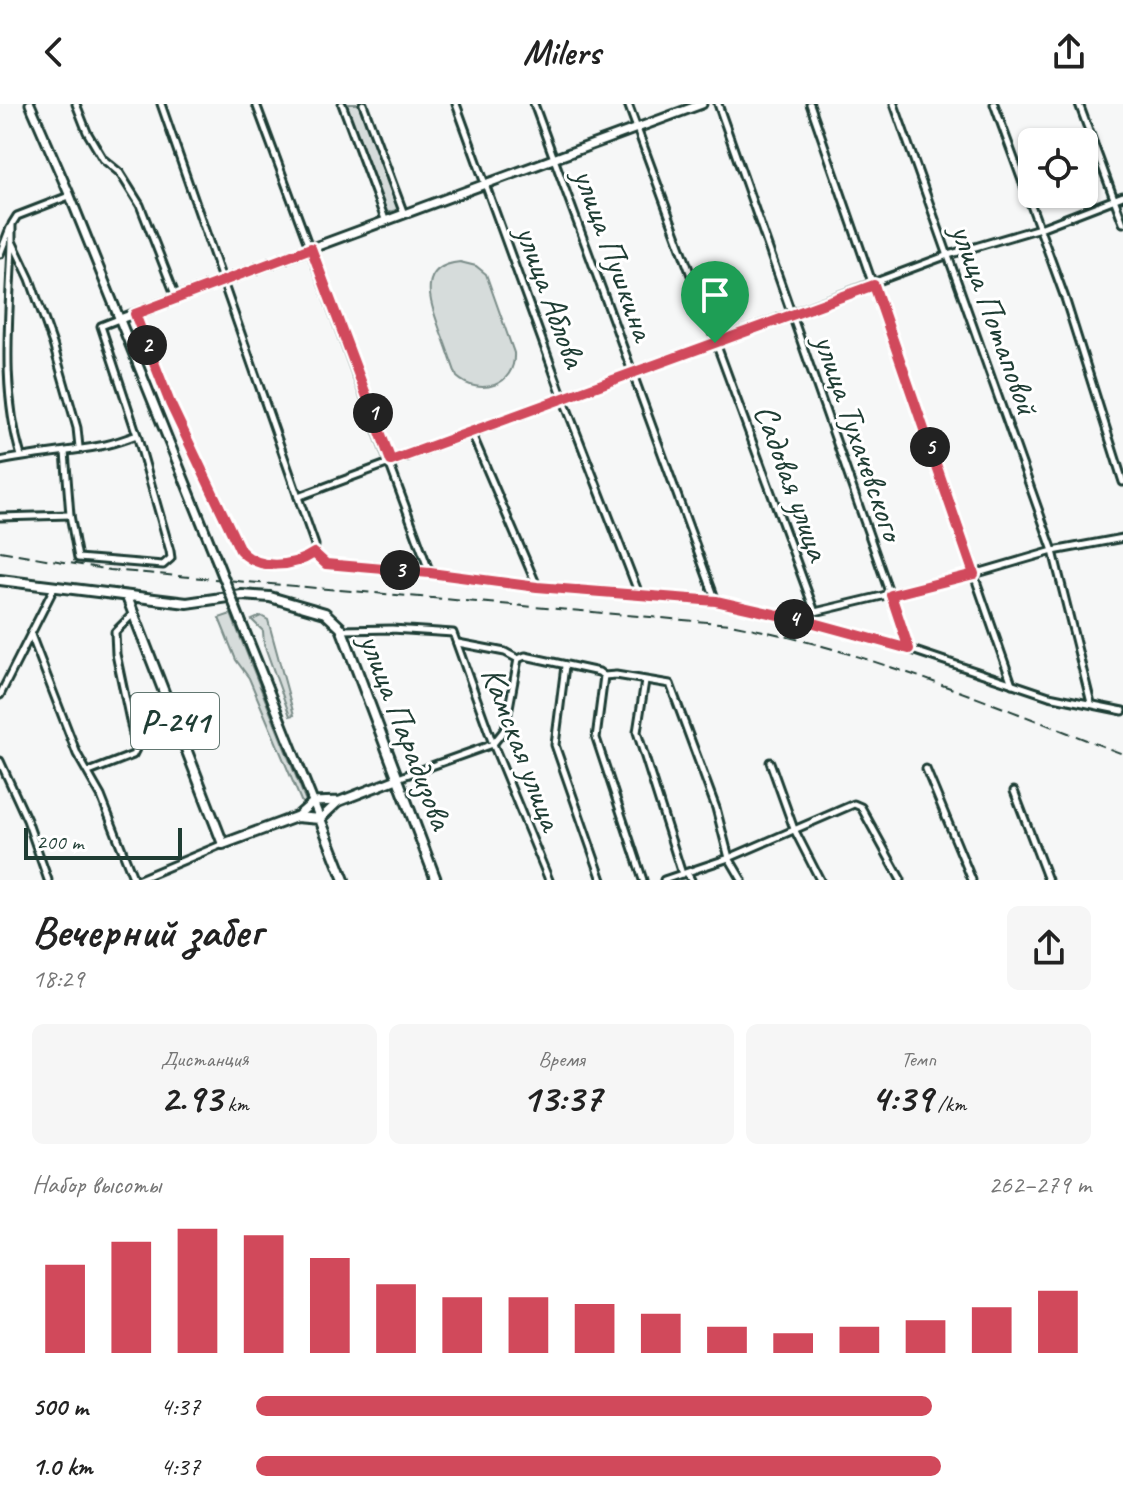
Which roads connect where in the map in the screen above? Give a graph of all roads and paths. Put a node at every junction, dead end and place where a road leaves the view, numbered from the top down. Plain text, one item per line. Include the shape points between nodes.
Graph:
1 (30, 104) edge
2 (76, 104) edge
3 (161, 104) edge
4 (256, 104) edge
5 (342, 104) edge
6 (363, 104) edge
7 (456, 104) edge
8 (534, 104) edge
9 (628, 104) edge
10 (702, 104) edge
11 (718, 104) edge
12 (810, 104) edge
13 (894, 104) edge
14 (994, 104) edge
15 (1079, 104) edge
16 (637, 128) junction
17 (555, 159) junction
18 (486, 185) junction
19 (70, 196) junction
20 (1123, 196) edge
21 (1115, 200) junction
22 (405, 215) junction
23 (386, 222) junction
24 (1123, 223) edge
25 (12, 224) junction
26 (1040, 228) junction
27 (12, 241) junction
28 (311, 248) junction
29 (0, 254) edge
30 (948, 255) junction
31 (224, 280) junction
32 (874, 285) junction
33 (176, 297) junction
34 (135, 314) junction
35 (792, 315) junction
36 (120, 319) junction
37 (715, 343) junction
38 (633, 372) junction
39 (563, 398) junction
40 (471, 432) junction
41 (137, 435) junction
42 (79, 447) junction
43 (65, 452) junction
44 (21, 456) junction
45 (0, 461) edge
46 (391, 461) junction
47 (1123, 482) edge
48 (298, 497) junction
49 (70, 515) junction
50 (0, 517) edge
51 (1123, 538) edge
52 (1053, 551) junction
53 (314, 553) junction
54 (430, 573) junction
55 (974, 574) junction
56 (0, 580) edge
57 (537, 587) junction
58 (54, 588) junction
59 (639, 594) junction
60 (891, 595) junction
61 (127, 597) junction
62 (716, 601) junction
63 (814, 609) junction
64 (134, 613) junction
65 (788, 617) junction
66 (342, 630) junction
67 (31, 635) junction
68 (457, 642) junction
69 (909, 649) junction
70 (518, 659) junction
71 (565, 666) junction
72 (604, 676) junction
73 (645, 681) junction
74 (1012, 684) junction
75 (0, 695) edge
76 (1091, 703) junction
77 (1123, 711) edge
78 (493, 744) junction
79 (0, 761) edge
80 (770, 762) dead end
81 (926, 769) dead end
82 (89, 772) junction
83 (397, 779) junction
84 (1014, 791) dead end
85 (340, 801) junction
86 (313, 802) junction
87 (296, 817) junction
88 (320, 819) junction
89 (794, 829) junction
90 (223, 844) junction
91 (729, 858) junction
92 (684, 873) junction
93 (48, 880) edge
94 (136, 880) edge
95 (344, 880) edge
96 (436, 880) edge
97 (549, 880) edge
98 (602, 880) edge
99 (643, 880) edge
100 (664, 880) edge
101 (691, 880) edge
102 (742, 880) edge
103 (820, 880) edge
104 (901, 880) edge
105 (972, 880) edge
106 (1048, 880) edge

1 - 19 main road
2 - 33 street via 103,159 120,173 140,205
3 - 31 street
4 - 28 street
5 - 23 street
6 - 22 street
7 - 18 street, улица Аблова
8 - 17 street, улица Пушкина
9 - 16 street, Садовая улица
10 - 16 main road
11 - 35 street, улица Тухачевского
12 - 32 street
13 - 30 street, улица Потаповой
14 - 26 street
15 - 21 street
16 - 17 main road
16 - 37 street, Садовая улица
17 - 18 main road
17 - 38 street, улица Пушкина
18 - 22 main road
18 - 39 street, улица Аблова
19 - 25 street via 24,212
19 - 36 main road
20 - 21 street
21 - 24 street
21 - 26 street
22 - 23 main road
23 - 28 main road
25 - 27 street
25 - 29 street
26 - 30 street
26 - 47 street
27 - 42 street via 53,344
27 - 44 street via 7,388
28 - 31 main road
28 - 46 street
30 - 32 street
30 - 52 street, улица Потаповой
31 - 33 main road
31 - 48 street
32 - 35 street
32 - 55 street
33 - 34 main road
34 - 36 main road
34 - 53 street via 170,403 240,550 251,559 277,565 301,563
35 - 37 street
35 - 60 street, улица Тухачевского
36 - 41 street via 101,326
36 - 86 main road, bridge
37 - 38 street
37 - 63 street, Садовая улица
38 - 39 street
38 - 62 street, улица Пушкина
39 - 40 street
39 - 59 street, улица Аблова
40 - 46 street
40 - 57 street
41 - 42 street
41 - 49 street via 169,562 78,558
42 - 43 street
43 - 44 street
43 - 49 street
44 - 45 street
46 - 48 street
46 - 54 street
48 - 53 street
49 - 50 street
51 - 52 street
52 - 55 street
52 - 76 street, улица Потаповой
53 - 54 street via 326,564
54 - 57 street
55 - 60 street
55 - 74 street
56 - 58 highway
57 - 59 street
58 - 61 highway
58 - 67 street
59 - 62 street
60 - 63 street
60 - 69 street, улица Тухачевского
61 - 64 highway, Р-241
61 - 66 highway, улица Парадизова via 187,603 250,595 325,613
62 - 65 street
63 - 65 street
64 - 82 street via 115,632 136,749 133,755
64 - 90 highway, Р-241
65 - 69 street
66 - 68 street, Камская улица via 453,633
66 - 83 highway, улица Парадизова
67 - 75 street
67 - 82 street via 77,754
68 - 70 street
68 - 78 street, Камская улица
69 - 74 street
70 - 71 street
70 - 78 street via 505,729
71 - 72 street
71 - 98 street via 555,745
72 - 73 street
72 - 99 street via 596,738
73 - 91 street via 670,684
73 - 92 street via 637,732
74 - 76 street
76 - 77 street
78 - 83 street
78 - 97 street, Камская улица
79 - 93 street
80 - 89 street
81 - 105 street
82 - 94 street
83 - 85 main road
83 - 96 highway, улица Парадизова
84 - 106 street
85 - 86 main road
85 - 88 main road
86 - 87 main road
86 - 88 main road
87 - 88 highway
87 - 90 highway
88 - 95 highway
89 - 91 street
89 - 103 street
89 - 104 street via 854,804 861,807
90 - 94 street
91 - 92 street
91 - 102 street
92 - 100 street
92 - 101 street

